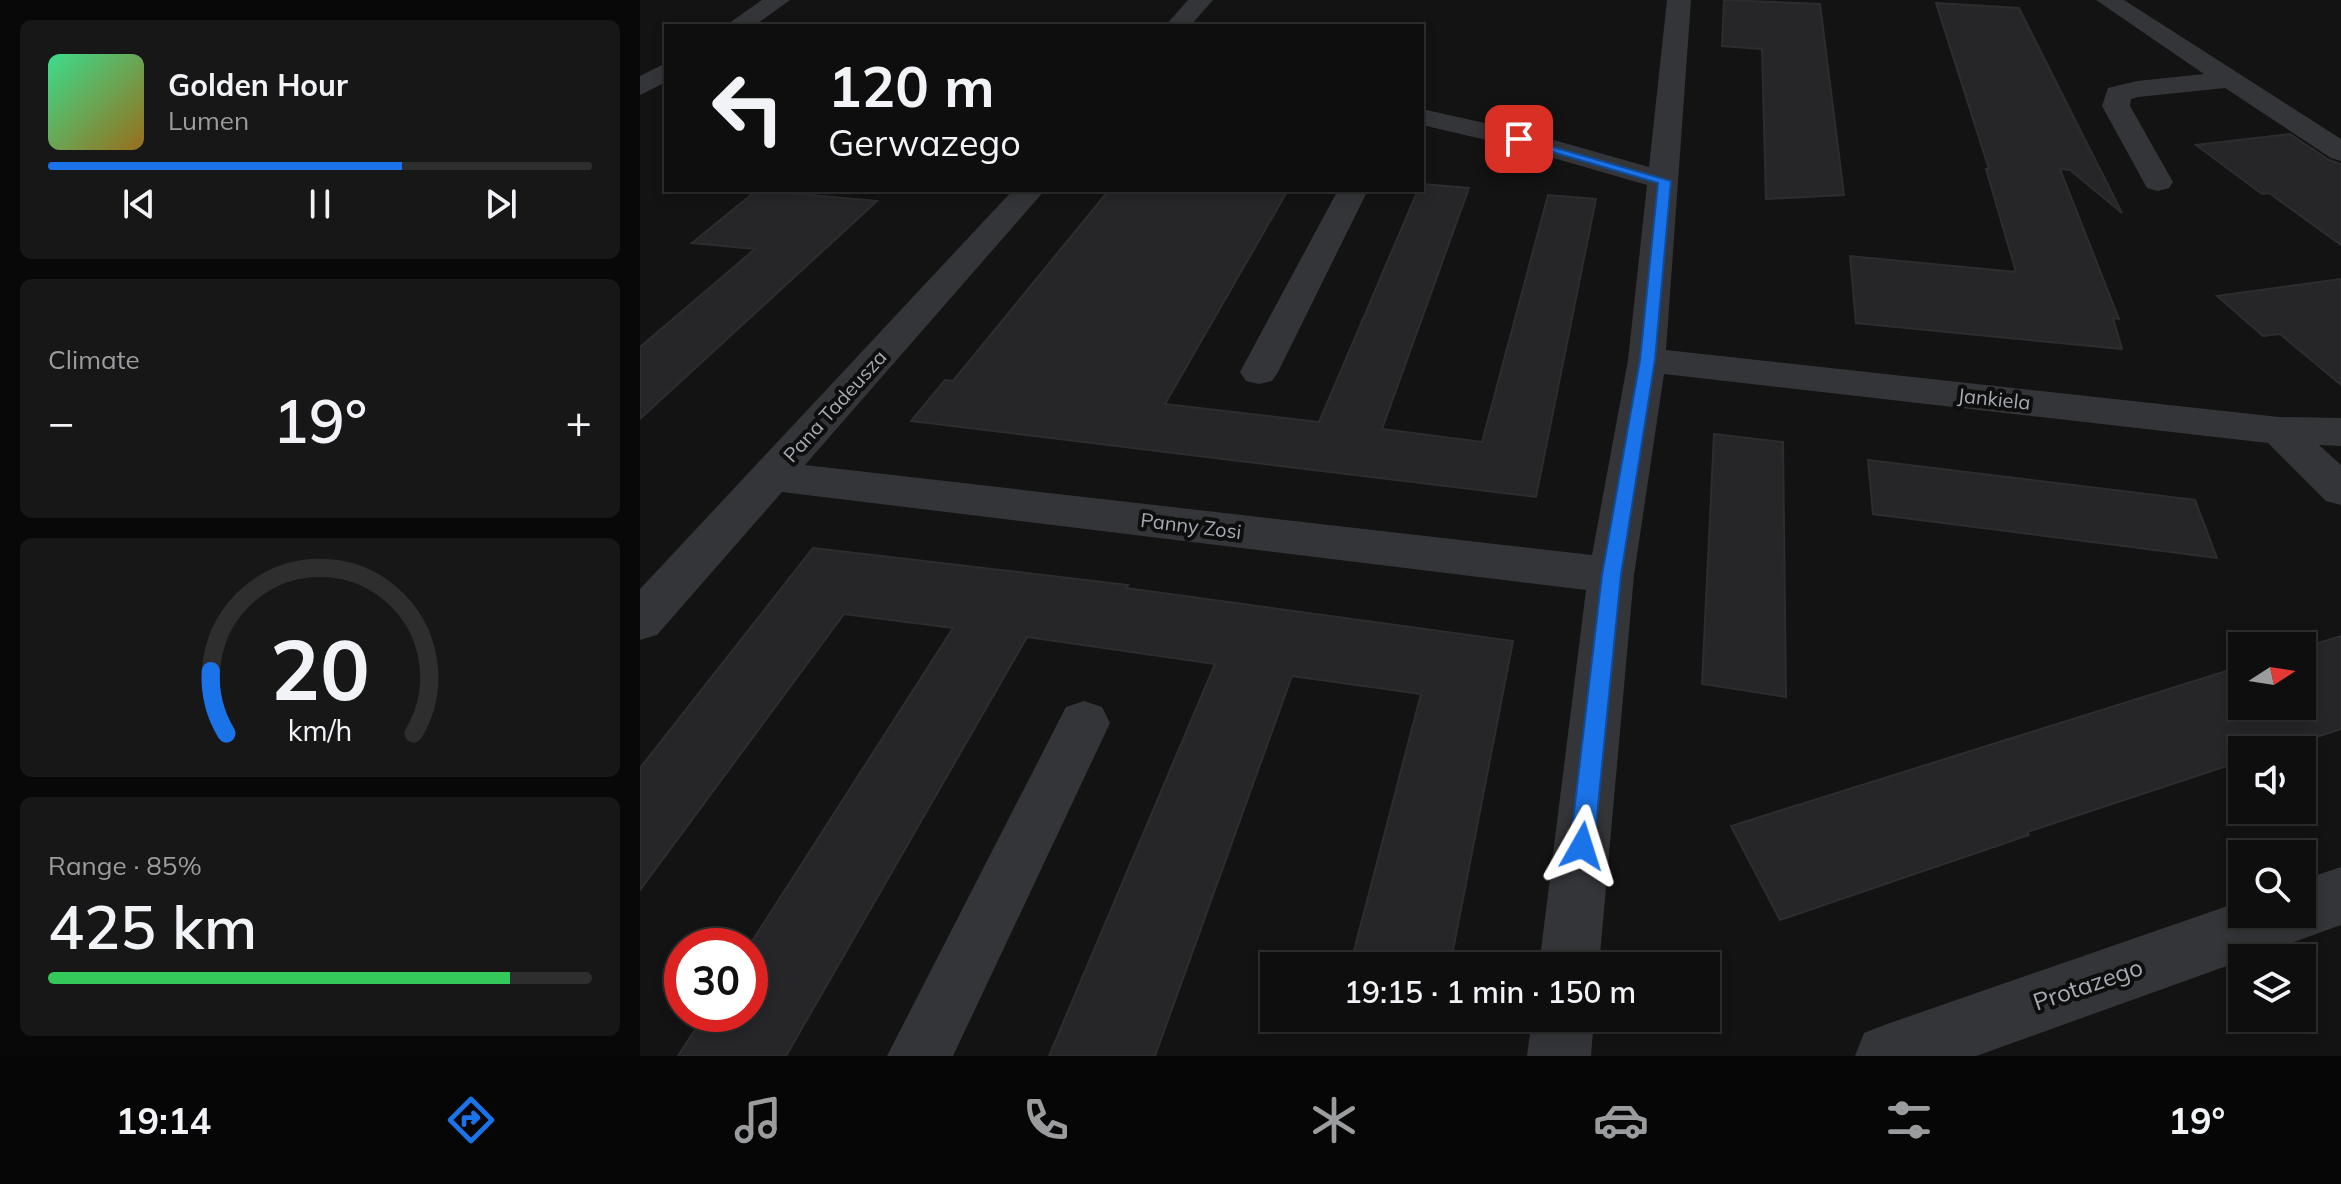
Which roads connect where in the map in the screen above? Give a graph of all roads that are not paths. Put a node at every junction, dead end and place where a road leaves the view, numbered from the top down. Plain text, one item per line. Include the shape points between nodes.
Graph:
1 (778, 0) edge
2 (1201, 0) edge
3 (1679, 0) edge
4 (2108, 0) edge
5 (740, 24) edge
6 (1179, 24) edge
7 (2230, 80) junction
8 (1424, 117) edge
9 (2341, 152) edge
10 (1665, 181) junction
11 (2158, 182) dead end
12 (1028, 192) edge
13 (1352, 192) edge
14 (1647, 360) junction
15 (1259, 372) dead end
16 (2279, 431) junction
17 (2341, 432) edge
18 (771, 476) junction
19 (2341, 490) edge
20 (1611, 575) junction
21 (640, 621) edge
22 (1084, 723) dead end
23 (2341, 896) edge
24 (2316, 904) edge
25 (2249, 928) edge
26 (1571, 952) edge
27 (1562, 1032) edge
28 (919, 1056) edge
29 (1559, 1056) edge
30 (1887, 1056) edge

1 - 5 street
2 - 6 street
3 - 10 street
4 - 7 street
7 - 9 street
7 - 11 street via 2118,94 2116,106
8 - 10 street
10 - 14 street
12 - 18 street, Pana Tadeusza
13 - 15 street
14 - 16 street, Jankiela
14 - 20 street
16 - 17 street, Jankiela
16 - 19 street
18 - 20 street, Panny Zosi
18 - 21 street, Pana Tadeusza
20 - 26 street
22 - 28 street
23 - 24 street
25 - 30 street, Protazego
27 - 29 street

